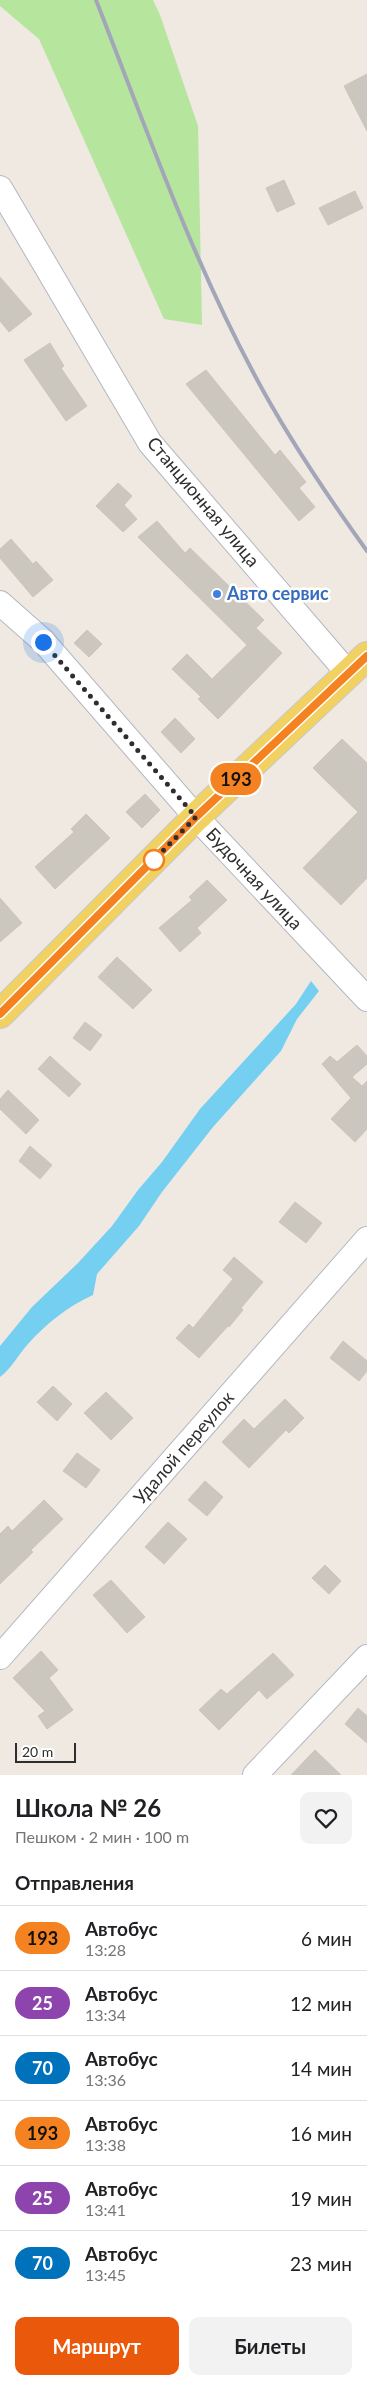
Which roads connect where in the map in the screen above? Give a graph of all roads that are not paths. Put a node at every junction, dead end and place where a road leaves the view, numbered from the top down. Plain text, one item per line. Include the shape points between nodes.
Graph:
1 (0, 188) edge
2 (0, 603) edge
3 (358, 664) edge
4 (196, 817) junction
5 (367, 999) edge
6 (0, 1014) edge
7 (367, 1239) edge
8 (0, 1656) edge
9 (367, 1657) edge
10 (255, 1775) edge

1 - 3 street, Станционная улица via 150,443
2 - 4 street, Будочная улица via 43,642
3 - 4 main road
4 - 5 street, Будочная улица
4 - 6 main road
7 - 8 street, Удалой переулок
9 - 10 street

